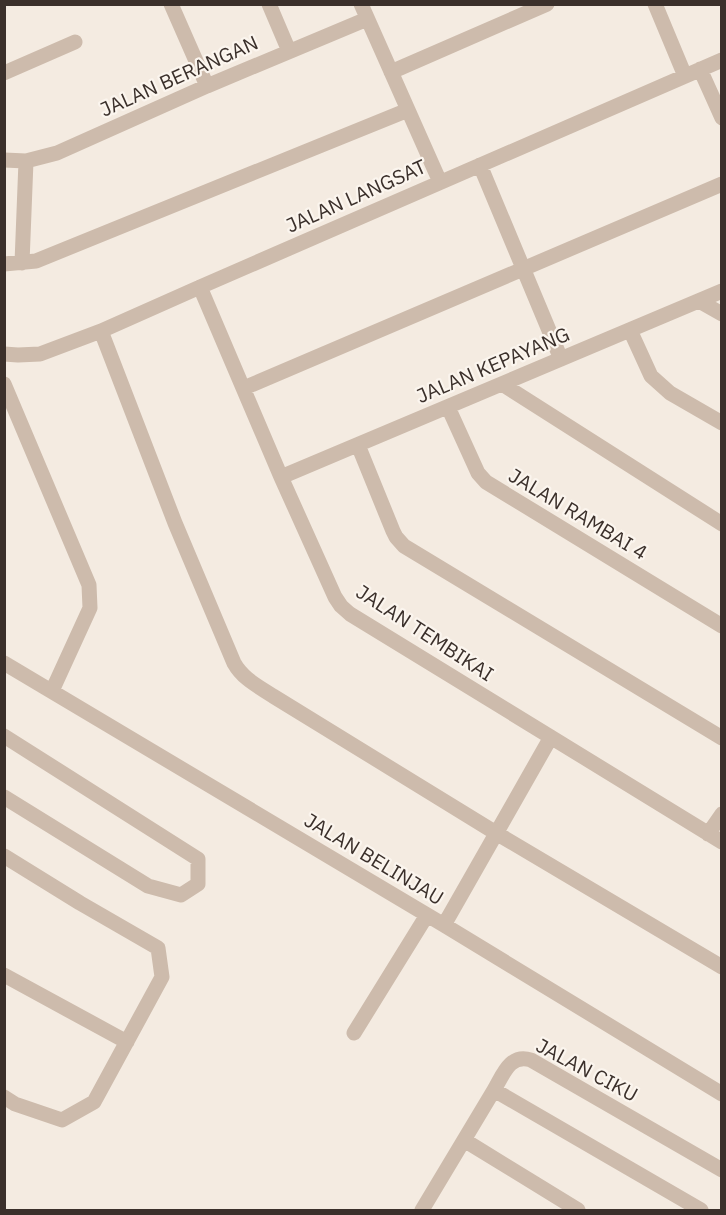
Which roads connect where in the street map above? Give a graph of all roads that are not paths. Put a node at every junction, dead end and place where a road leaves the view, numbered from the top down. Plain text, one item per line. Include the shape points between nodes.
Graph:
1 (171, 4) edge
2 (269, 4) edge
3 (547, 4) edge
4 (655, 4) edge
5 (364, 12) edge
6 (75, 42) dead end
7 (289, 51) junction
8 (722, 60) edge
9 (700, 69) junction
10 (391, 72) junction
11 (4, 74) edge
12 (685, 76) junction
13 (207, 86) junction
14 (408, 110) junction
15 (722, 118) edge
16 (4, 160) edge
17 (26, 161) junction
18 (480, 165) junction
19 (440, 182) junction
20 (722, 184) edge
21 (21, 263) junction
22 (4, 264) edge
23 (522, 269) junction
24 (200, 286) junction
25 (722, 291) edge
26 (699, 301) junction
27 (722, 314) edge
28 (630, 330) junction
29 (101, 331) junction
30 (4, 354) edge
31 (561, 359) junction
32 (4, 384) edge
33 (502, 384) junction
34 (244, 388) junction
35 (448, 407) junction
36 (722, 423) edge
37 (358, 445) junction
38 (281, 477) junction
39 (722, 524) edge
40 (722, 627) edge
41 (5, 663) edge
42 (52, 691) junction
43 (4, 736) edge
44 (551, 737) junction
45 (722, 738) edge
46 (4, 797) edge
47 (722, 814) edge
48 (496, 833) junction
49 (715, 838) edge
50 (4, 856) edge
51 (427, 915) junction
52 (444, 925) junction
53 (722, 967) edge
54 (4, 975) edge
55 (354, 1033) dead end
56 (127, 1041) junction
57 (720, 1089) edge
58 (494, 1090) junction
59 (4, 1097) edge
60 (464, 1140) junction
61 (722, 1170) edge
62 (422, 1210) edge
63 (578, 1210) edge
64 (701, 1210) edge

1 - 13 street
2 - 7 street
3 - 10 street
4 - 12 street
5 - 7 street, JALAN BERANGAN
5 - 10 street
6 - 11 street
7 - 13 street, JALAN BERANGAN
8 - 9 street, JALAN LANGSAT
9 - 12 street, JALAN LANGSAT
9 - 15 street
10 - 14 street
12 - 18 street, JALAN LANGSAT
13 - 17 street, JALAN BERANGAN via 57,153
14 - 19 street
14 - 21 street via 36,261
16 - 17 street, JALAN BERANGAN
17 - 21 street
18 - 19 street, JALAN LANGSAT
18 - 23 street
19 - 24 street, JALAN LANGSAT
20 - 23 street
21 - 22 street
23 - 31 street
23 - 34 street
24 - 29 street, JALAN LANGSAT
24 - 34 street, JALAN TEMBIKAI
25 - 26 street, JALAN KEPAYANG
26 - 27 street
26 - 28 street, JALAN KEPAYANG
28 - 31 street, JALAN KEPAYANG
28 - 36 street via 651,376 670,393
29 - 30 street, JALAN LANGSAT via 40,354
29 - 48 street via 175,523 240,673
31 - 33 street, JALAN KEPAYANG
32 - 42 street via 89,585 90,608
33 - 35 street, JALAN KEPAYANG
33 - 39 street
34 - 38 street, JALAN TEMBIKAI
35 - 37 street, JALAN KEPAYANG
35 - 40 street, JALAN RAMBAI 4 via 486,482
37 - 38 street, JALAN KEPAYANG
37 - 45 street via 393,531 404,546
38 - 44 street, JALAN TEMBIKAI via 341,606
41 - 42 street, JALAN BELINJAU
42 - 51 street, JALAN BELINJAU
43 - 46 street via 198,859 198,884 181,895 147,886
44 - 48 street
44 - 49 street, JALAN TEMBIKAI
47 - 49 street
48 - 52 street
48 - 53 street
50 - 56 street via 158,948 162,977
51 - 52 street, JALAN BELINJAU
51 - 55 street
52 - 57 street, JALAN BELINJAU
54 - 56 street
56 - 59 street via 94,1102 62,1120
58 - 60 street
58 - 61 street, JALAN CIKU via 513,1061 531,1060
58 - 64 street
60 - 62 street
60 - 63 street

